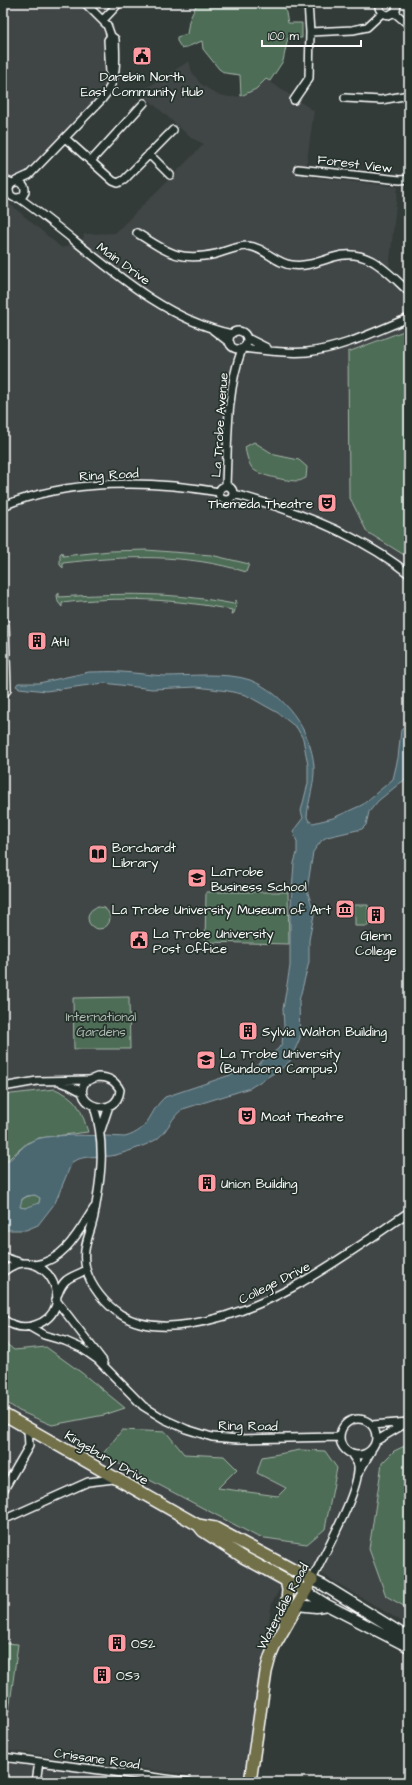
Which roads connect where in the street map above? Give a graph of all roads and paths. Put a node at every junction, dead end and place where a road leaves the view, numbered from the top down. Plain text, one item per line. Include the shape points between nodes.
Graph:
1 (85, 3) edge
2 (119, 3) edge
3 (308, 3) edge
4 (379, 3) edge
5 (397, 3) edge
6 (382, 13) junction
7 (395, 13) junction
8 (102, 20) junction
9 (409, 25) edge
10 (310, 32) junction
11 (409, 95) edge
12 (345, 98) dead end
13 (294, 100) dead end
14 (144, 103) dead end
15 (173, 130) dead end
16 (65, 138) junction
17 (149, 154) junction
18 (90, 161) junction
19 (298, 169) dead end
20 (29, 175) junction
21 (170, 175) dead end
22 (3, 179) edge
23 (409, 179) edge
24 (14, 182) junction
25 (3, 185) edge
26 (25, 189) junction
27 (8, 191) junction
28 (19, 198) junction
29 (30, 206) junction
30 (137, 233) dead end
31 (409, 292) edge
32 (409, 318) edge
33 (211, 329) junction
34 (232, 334) junction
35 (247, 338) junction
36 (231, 345) junction
37 (243, 349) junction
38 (271, 350) junction
39 (236, 367) junction
40 (226, 485) junction
41 (219, 492) junction
42 (234, 494) junction
43 (3, 506) edge
44 (409, 574) edge
45 (5, 623) dead end
46 (3, 695) edge
47 (50, 1080) junction
48 (88, 1080) junction
49 (3, 1088) edge
50 (82, 1092) junction
51 (94, 1106) junction
52 (109, 1106) junction
53 (101, 1132) junction
54 (94, 1207) junction
55 (409, 1212) edge
56 (3, 1257) edge
57 (22, 1263) junction
58 (34, 1265) junction
59 (86, 1270) junction
60 (3, 1272) edge
61 (57, 1298) junction
62 (3, 1319) edge
63 (30, 1327) junction
64 (123, 1386) junction
65 (3, 1414) edge
66 (409, 1422) edge
67 (372, 1426) junction
68 (28, 1429) junction
69 (339, 1437) junction
70 (376, 1441) junction
71 (371, 1450) junction
72 (352, 1455) junction
73 (358, 1474) junction
74 (116, 1479) junction
75 (3, 1492) edge
76 (3, 1520) edge
77 (198, 1524) junction
78 (286, 1580) junction
79 (312, 1580) junction
80 (305, 1592) junction
81 (327, 1605) junction
82 (297, 1606) junction
83 (285, 1627) junction
84 (409, 1638) edge
85 (409, 1646) edge
86 (3, 1757) edge
87 (39, 1762) junction
88 (36, 1782) edge
89 (188, 1782) edge
90 (250, 1782) edge

1 - 8 street
2 - 8 street
3 - 10 street
4 - 6 street via 378,8
5 - 7 street
6 - 7 street via 389,16
6 - 10 street via 367,26 360,28
7 - 9 street
8 - 16 street via 111,36 108,40 110,73 113,77 111,86
10 - 13 street via 308,78
11 - 12 street via 381,100
14 - 18 street
15 - 17 street
16 - 18 street
16 - 20 street
17 - 18 street via 118,183
17 - 21 street
19 - 23 street, Forest View
20 - 24 street
20 - 26 street
22 - 24 street
24 - 26 street via 21,182
24 - 27 street
25 - 27 street
26 - 28 street
26 - 29 street
27 - 28 street via 11,196
28 - 29 street, Main Drive
29 - 33 street, Main Drive via 163,306
30 - 31 street via 171,254 184,257 208,255 240,246 250,246 281,263 293,266 344,255 357,256 380,266
32 - 38 street via 354,340 316,350
33 - 34 street, Main Drive
33 - 36 street, Main Drive
34 - 35 street via 241,332
34 - 36 street via 229,340
35 - 37 street via 247,344
35 - 38 street
36 - 37 street via 235,349
36 - 39 street, La Trobe Avenue
37 - 38 street
37 - 39 street, La Trobe Avenue
39 - 40 street, La Trobe Avenue via 229,414
40 - 41 street
40 - 42 street via 232,487
41 - 42 street via 225,500
41 - 43 street, Ring Road via 163,485 105,485 51,492
42 - 44 street via 269,504 331,528 375,551
45 - 46 street via 7,690
47 - 48 street
47 - 49 street
47 - 50 street
48 - 50 street via 82,1086
48 - 52 street via 103,1077 118,1085 120,1096
50 - 51 street via 85,1099
51 - 52 street
51 - 53 street, College Drive
52 - 53 street, College Drive
53 - 54 street, College Drive via 100,1185
54 - 58 street, College Drive via 66,1247 48,1262
54 - 59 street, College Drive via 94,1216 86,1239
55 - 59 street, College Drive via 322,1271 285,1292 250,1309 204,1322 161,1327 127,1319 103,1300
56 - 57 street
57 - 58 street
57 - 60 street
58 - 61 street via 44,1269 51,1276
59 - 61 street via 65,1280 61,1284
61 - 63 street via 47,1318
61 - 64 street, Ring Road via 82,1335
62 - 63 street, Ring Road via 19,1327
63 - 64 street, Ring Road via 44,1335 81,1348 98,1360
64 - 69 street, Ring Road via 143,1406 164,1419 212,1437 239,1440
65 - 68 main road, Kingsbury Drive
66 - 67 street
66 - 70 street
67 - 69 street via 365,1420 350,1420 343,1426
67 - 70 street
68 - 74 main road, Kingsbury Drive
68 - 75 street via 29,1446
69 - 72 street via 345,1451
70 - 71 street
71 - 72 street via 362,1455
71 - 73 street, Waterdale Road
72 - 73 street via 357,1463
73 - 79 street, Waterdale Road via 352,1495
74 - 76 street via 88,1482
74 - 77 main road, Kingsbury Drive
77 - 78 main road, Kingsbury Drive via 203,1531 243,1557
77 - 79 main road, Kingsbury Drive via 214,1528
78 - 80 main road, Kingsbury Drive
78 - 83 main road via 288,1590
79 - 80 main road, Waterdale Road
79 - 84 main road, Kingsbury Drive
80 - 81 main road, Kingsbury Drive
80 - 82 main road, Waterdale Road
81 - 82 main road
81 - 85 main road, Kingsbury Drive
82 - 83 main road, Waterdale Road
83 - 90 main road, Waterdale Road via 270,1656 266,1672
86 - 87 street, Crissane Road
87 - 88 street
87 - 89 street, Crissane Road

